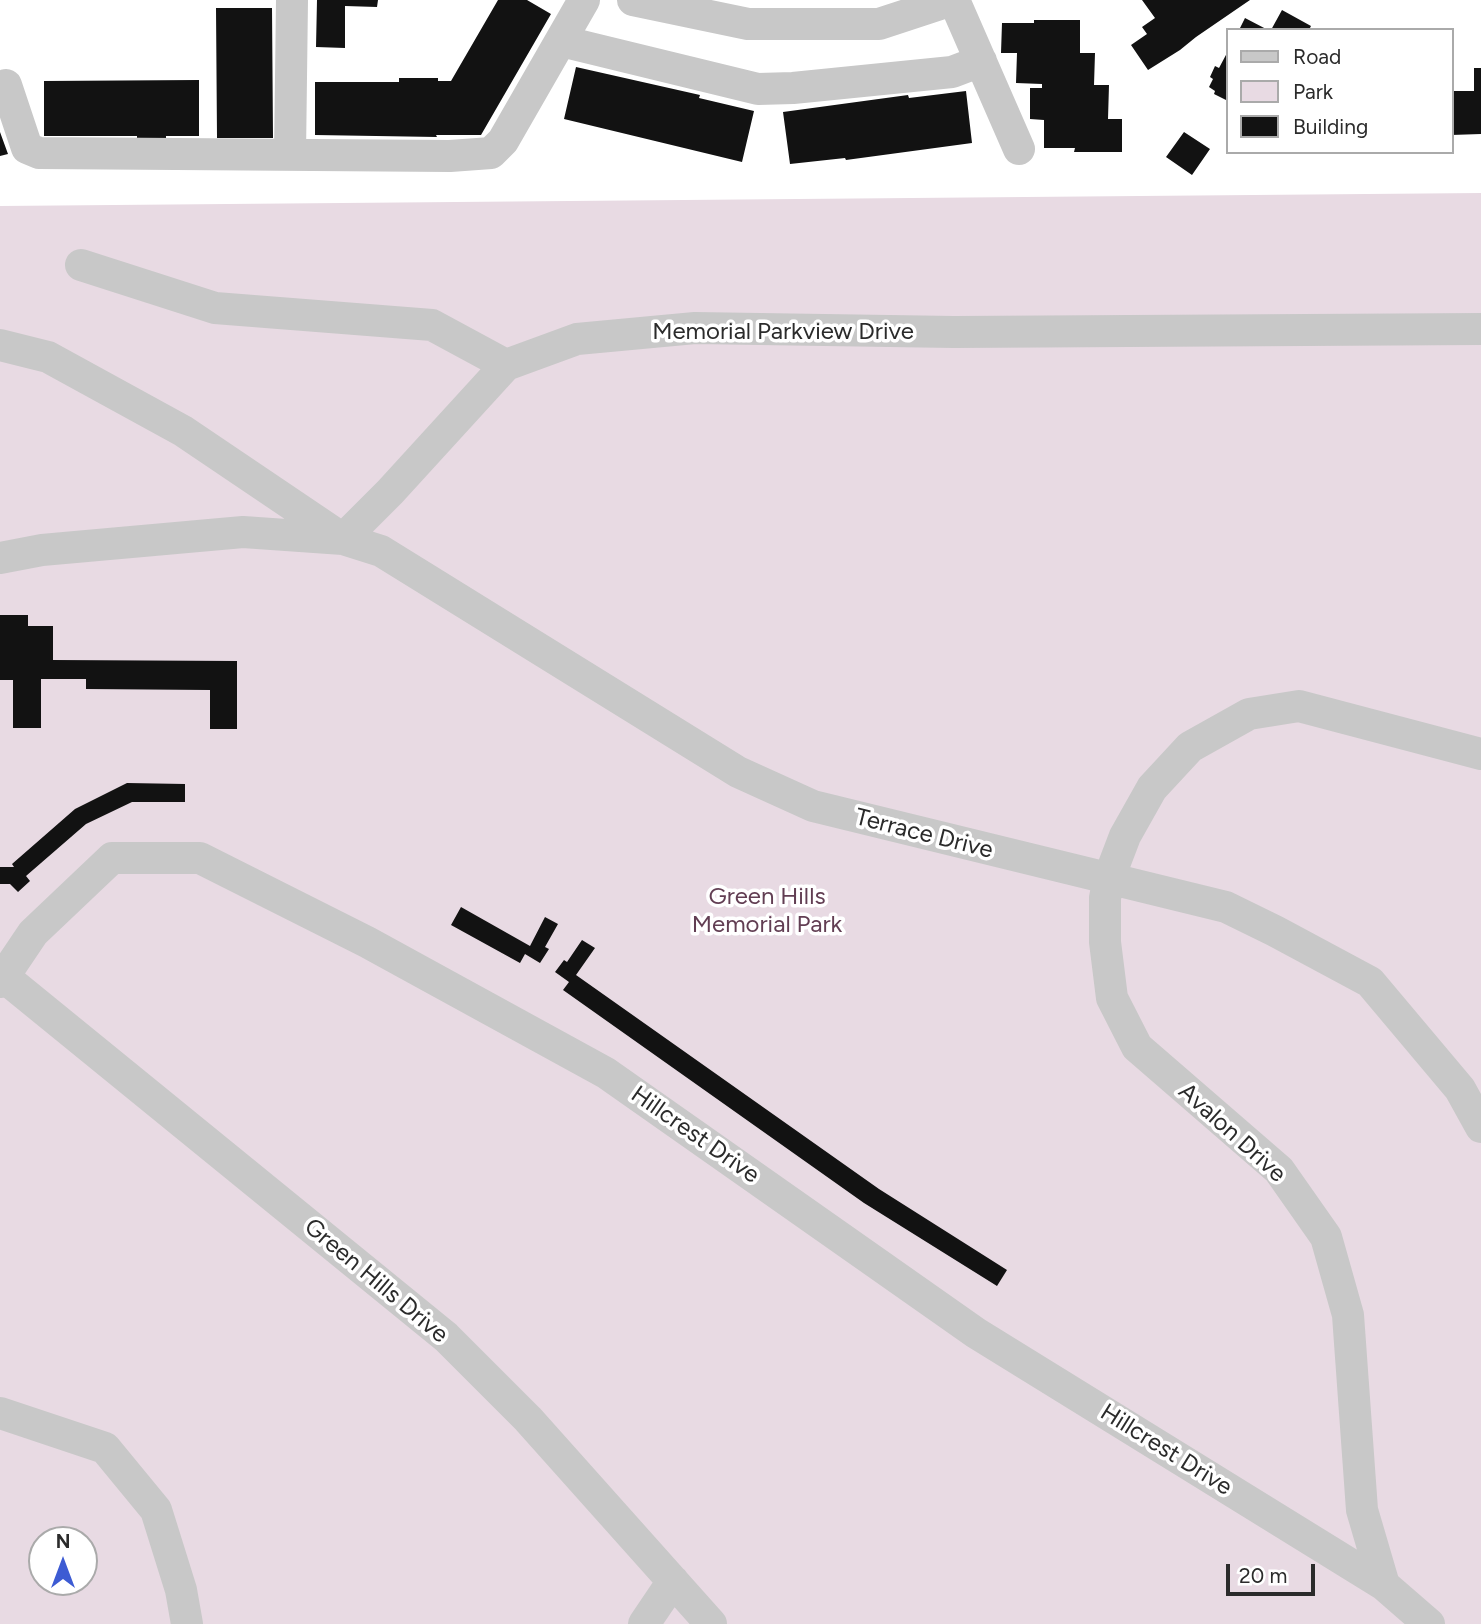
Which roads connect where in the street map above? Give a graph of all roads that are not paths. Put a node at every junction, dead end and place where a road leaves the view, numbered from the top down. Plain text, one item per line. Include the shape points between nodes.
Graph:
1 (292, 0) edge
2 (584, 0) edge
3 (632, 0) edge
4 (953, 0) edge
5 (561, 41) junction
6 (981, 61) junction
7 (6, 85) dead end
8 (1019, 149) dead end
9 (290, 155) junction
10 (81, 265) dead end
11 (1481, 329) edge
12 (0, 345) edge
13 (506, 365) junction
14 (343, 538) junction
15 (0, 558) edge
16 (1481, 754) edge
17 (1109, 878) junction
18 (2, 980) edge
19 (1481, 1127) edge
20 (0, 1413) edge
21 (673, 1581) junction
22 (1384, 1585) junction
23 (187, 1624) edge
24 (644, 1624) edge
25 (712, 1624) edge
26 (1429, 1624) edge

1 - 9 street
2 - 5 street
3 - 4 street via 748,24 879,24
4 - 6 street
5 - 6 street via 758,89 952,72
5 - 9 street via 503,141 491,153
6 - 8 street
7 - 9 street via 27,148 39,153
10 - 13 street via 215,308 432,325
11 - 13 street, Memorial Parkview Drive via 954,332 695,328 577,339
12 - 14 street via 48,358 183,431
13 - 14 street, Memorial Parkview Drive
14 - 15 street via 243,532
14 - 17 street, Terrace Drive via 381,551 738,772 813,806
16 - 17 street, Avalon Drive via 1299,706 1249,714 1190,747 1152,788 1125,836
17 - 19 street, Terrace Drive via 1226,907 1370,982 1460,1089
17 - 22 street, Avalon Drive via 1105,942 1112,998 1137,1046 1279,1170 1326,1237 1348,1315 1362,1510
18 - 21 street, Green Hills Drive via 446,1337 528,1419
18 - 22 street, Hillcrest Drive via 33,933 111,858 201,858 368,942 606,1073 976,1333
20 - 23 street via 105,1448 156,1510
21 - 24 street
21 - 25 street, Green Hills Drive
22 - 26 street

